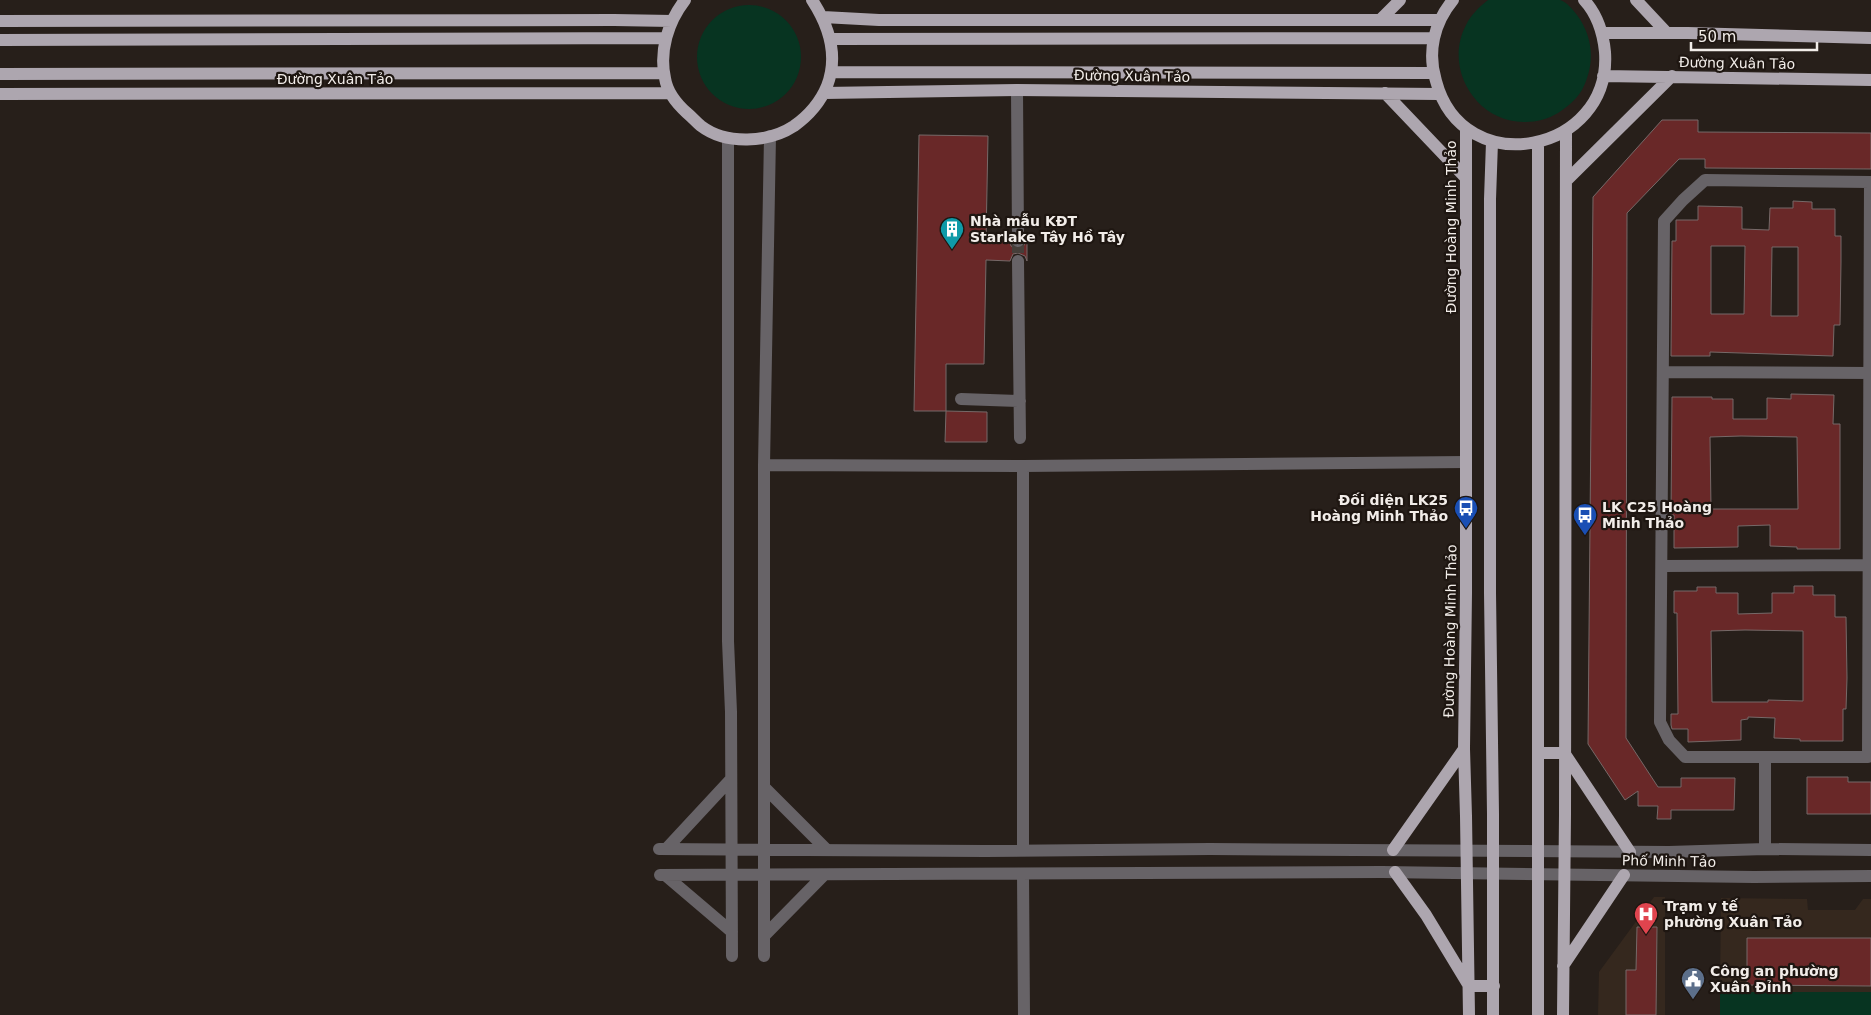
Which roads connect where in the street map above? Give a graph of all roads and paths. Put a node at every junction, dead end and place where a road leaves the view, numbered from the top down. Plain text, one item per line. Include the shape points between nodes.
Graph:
1 (685, 0) edge
2 (812, 0) edge
3 (1400, 0) edge
4 (1453, 0) edge
5 (1584, 0) edge
6 (1636, 0) edge
7 (823, 17) junction
8 (1380, 20) junction
9 (1440, 20) junction
10 (0, 21) edge
11 (672, 21) junction
12 (1602, 33) junction
13 (1667, 33) junction
14 (666, 38) junction
15 (1433, 38) junction
16 (1871, 38) edge
17 (831, 39) junction
18 (0, 40) edge
19 (831, 72) junction
20 (664, 73) junction
21 (1433, 73) junction
22 (0, 74) edge
23 (1603, 76) junction
24 (1672, 76) junction
25 (1871, 80) edge
26 (1017, 90) junction
27 (670, 93) junction
28 (824, 93) junction
29 (1385, 93) junction
30 (0, 94) edge
31 (1439, 94) junction
32 (1466, 128) junction
33 (1566, 130) junction
34 (770, 136) junction
35 (728, 138) junction
36 (1492, 142) junction
37 (1538, 142) junction
38 (1466, 178) junction
39 (1566, 181) junction
40 (1018, 241) tunnel mouth
41 (1018, 261) tunnel mouth
42 (1663, 372) junction
43 (1870, 373) edge
44 (961, 399) dead end
45 (1020, 401) junction
46 (1020, 438) dead end
47 (1466, 462) junction
48 (764, 465) junction
49 (1023, 466) junction
50 (1869, 565) junction
51 (1662, 566) junction
52 (1490, 593) junction
53 (1466, 594) junction
54 (1464, 749) junction
55 (1539, 753) junction
56 (1565, 753) junction
57 (1764, 758) junction
58 (732, 779) junction
59 (764, 787) junction
60 (732, 849) junction
61 (764, 849) junction
62 (826, 849) junction
63 (1023, 849) junction
64 (1764, 849) junction
65 (1393, 850) junction
66 (1466, 850) junction
67 (1494, 850) junction
68 (1871, 850) edge
69 (1538, 851) junction
70 (1564, 851) junction
71 (1630, 852) junction
72 (1389, 872) junction
73 (1466, 873) junction
74 (1024, 874) junction
75 (732, 875) junction
76 (764, 875) junction
77 (824, 875) junction
78 (1624, 876) junction
79 (1871, 876) edge
80 (732, 932) junction
81 (764, 936) junction
82 (732, 956) dead end
83 (764, 956) dead end
84 (1563, 966) junction
85 (1469, 986) junction
86 (1494, 986) junction
87 (1024, 1015) edge
88 (1469, 1015) edge
89 (1493, 1015) edge
90 (1538, 1015) edge
91 (1563, 1015) edge

1 - 11 main road
2 - 7 main road
3 - 8 main road
4 - 9 main road
5 - 12 main road
6 - 13 main road
7 - 8 main road via 879,20
7 - 17 main road
8 - 9 main road
9 - 15 main road
10 - 11 main road
11 - 14 main road
12 - 13 main road, Đường Xuân Tảo
12 - 23 main road via 1606,65
13 - 16 main road, Đường Xuân Tảo
14 - 18 main road
14 - 20 main road
15 - 17 main road
15 - 21 main road
17 - 19 main road
19 - 21 main road, Đường Xuân Tảo
19 - 28 main road
20 - 22 main road, Đường Xuân Tảo
20 - 27 main road
21 - 31 main road
23 - 24 main road, Đường Xuân Tảo
23 - 33 main road via 1598,94 1582,118
24 - 25 main road, Đường Xuân Tảo
24 - 39 main road
26 - 28 main road, Đường Xuân Tảo
26 - 29 main road, Đường Xuân Tảo
26 - 40 street
27 - 30 main road, Đường Xuân Tảo
27 - 35 main road via 702,127
28 - 34 main road via 808,116 784,132
29 - 31 main road, Đường Xuân Tảo
29 - 38 main road
31 - 32 main road
32 - 36 main road
32 - 38 main road, Đường Hoàng Minh Thảo
33 - 37 main road
33 - 39 main road
34 - 35 main road via 757,140
34 - 48 street
35 - 58 street via 728,641
36 - 37 main road
36 - 52 main road
37 - 55 main road
38 - 47 main road, Đường Hoàng Minh Thảo
39 - 56 main road
41 - 45 street
42 - 43 street
42 - 43 street via 1664,221 1705,180 1870,182
42 - 51 street
43 - 50 street
44 - 45 street
45 - 46 street
47 - 49 street
47 - 53 main road, Đường Hoàng Minh Thảo
48 - 49 street
48 - 59 street
49 - 63 street
50 - 51 street
50 - 57 street via 1868,757
51 - 57 street via 1660,722 1668,740 1685,757
52 - 53 main road
52 - 67 main road
53 - 54 main road, Đường Hoàng Minh Thảo
54 - 65 main road
54 - 66 main road, Đường Hoàng Minh Thảo
55 - 56 main road
55 - 69 main road
56 - 70 main road
56 - 71 main road
57 - 64 street
58 - 60 street
58 - 60 street, Phố Minh Tảo via 662,849
59 - 61 street
59 - 62 street
60 - 61 street, Phố Minh Tảo
60 - 75 street
61 - 62 street, Phố Minh Tảo
61 - 76 street
62 - 63 street, Phố Minh Tảo
63 - 65 street, Phố Minh Tảo
64 - 68 street, Phố Minh Tảo
64 - 71 street, Phố Minh Tảo
65 - 66 street, Phố Minh Tảo
66 - 67 street, Phố Minh Tảo
66 - 73 main road, Đường Hoàng Minh Thảo
67 - 69 street, Phố Minh Tảo
67 - 86 main road
69 - 70 street, Phố Minh Tảo
69 - 90 main road
70 - 71 street, Phố Minh Tảo
70 - 84 main road
72 - 73 street, Phố Minh Tảo
72 - 74 street, Phố Minh Tảo
72 - 85 main road via 1426,915
73 - 78 street, Phố Minh Tảo
73 - 85 main road, Đường Hoàng Minh Thảo
74 - 77 street, Phố Minh Tảo
74 - 87 street
75 - 76 street, Phố Minh Tảo
75 - 80 street
75 - 80 street, Phố Minh Tảo via 662,875
76 - 77 street, Phố Minh Tảo
76 - 81 street
77 - 81 street
78 - 79 street, Phố Minh Tảo
78 - 84 main road
80 - 82 street
81 - 83 street
84 - 91 main road
85 - 86 main road
85 - 88 main road, Đường Hoàng Minh Thảo
86 - 89 main road

